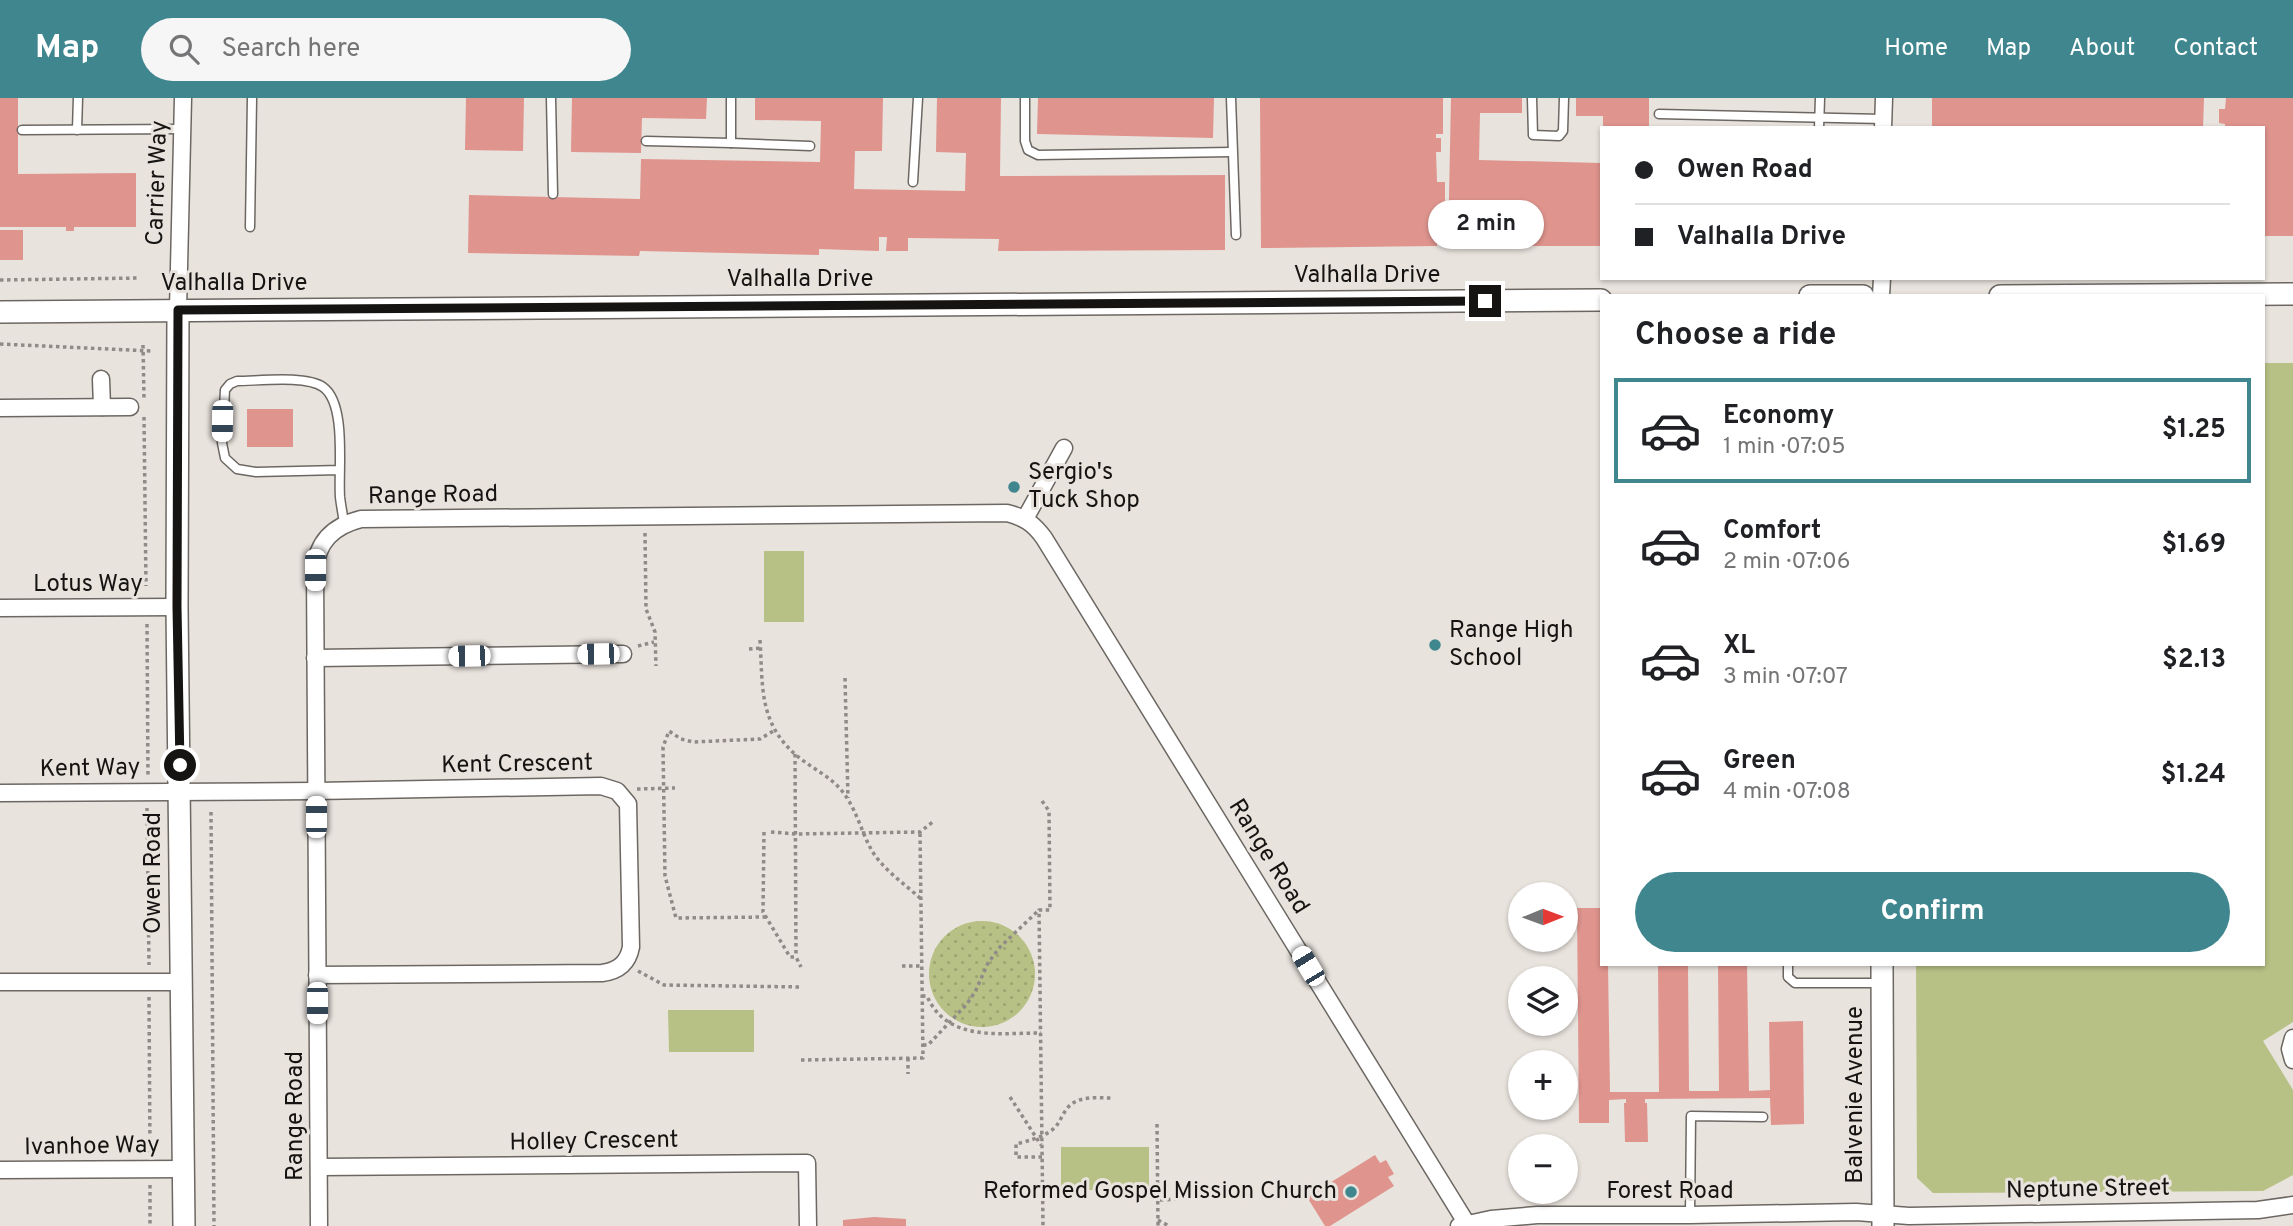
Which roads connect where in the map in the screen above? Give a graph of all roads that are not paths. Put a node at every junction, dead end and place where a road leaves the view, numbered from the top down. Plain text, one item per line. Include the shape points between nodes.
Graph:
1 (78, 98) edge
2 (183, 98) edge
3 (252, 98) edge
4 (551, 98) edge
5 (731, 98) edge
6 (918, 98) edge
7 (1025, 98) edge
8 (1231, 98) edge
9 (1532, 98) edge
10 (1564, 98) edge
11 (1820, 98) edge
12 (1884, 98) edge
13 (1658, 114) dead end
14 (1819, 118) junction
15 (1883, 123) edge
16 (1819, 126) edge
17 (183, 129) junction
18 (22, 130) dead end
19 (77, 130) junction
20 (646, 141) dead end
21 (731, 143) junction
22 (810, 146) dead end
23 (1232, 152) junction
24 (914, 183) dead end
25 (553, 194) dead end
26 (250, 228) dead end
27 (1236, 235) dead end
28 (2265, 294) edge
29 (2293, 294) edge
30 (1600, 300) edge
31 (178, 310) junction
32 (0, 312) edge
33 (101, 379) dead end
34 (102, 407) junction
35 (130, 407) dead end
36 (0, 408) edge
37 (1064, 447) dead end
38 (340, 470) junction
39 (1025, 519) junction
40 (344, 524) junction
41 (177, 607) junction
42 (0, 608) edge
43 (630, 650) road end
44 (315, 658) junction
45 (180, 791) junction
46 (316, 791) junction
47 (0, 793) edge
48 (1788, 966) edge
49 (1882, 974) edge
50 (317, 975) junction
51 (0, 982) edge
52 (181, 982) junction
53 (2293, 1038) edge
54 (2293, 1060) edge
55 (1763, 1117) dead end
56 (319, 1167) junction
57 (183, 1169) junction
58 (0, 1170) edge
59 (2293, 1205) edge
60 (1690, 1215) junction
61 (2154, 1218) edge
62 (1883, 1220) edge
63 (1463, 1225) edge
64 (184, 1226) edge
65 (319, 1226) edge
66 (808, 1226) edge

1 - 19 lane
2 - 17 street, Carrier Way
3 - 26 lane
4 - 25 lane
5 - 21 lane
6 - 24 lane
7 - 23 lane via 1024,141 1028,150 1038,155
8 - 23 lane
9 - 10 lane via 1533,135 1559,136
11 - 14 lane
12 - 15 street
13 - 14 lane
14 - 15 lane
14 - 16 lane
17 - 19 lane
17 - 31 street, Carrier Way
18 - 19 lane
20 - 21 lane
21 - 22 lane
23 - 27 lane
28 - 29 main road
30 - 31 main road, Valhalla Drive
31 - 32 main road, Valhalla Drive
31 - 41 main road, Owen Road
33 - 34 street
34 - 35 street
34 - 36 street
37 - 39 street
38 - 38 lane via 339,424 331,396 322,386 304,381 237,381 225,390 222,443 225,458 237,469
38 - 40 lane
39 - 40 street, Range Road via 1007,513 981,513 360,519
39 - 63 street, Range Road via 1051,550
40 - 44 street, Range Road via 318,549
41 - 42 street, Lotus Way
41 - 45 main road, Owen Road
43 - 44 street
44 - 46 street, Range Road
45 - 46 street, Kent Crescent
45 - 47 street, Kent Way
45 - 52 main road, Owen Road
46 - 50 street, Range Road
46 - 50 street, Kent Crescent via 601,786 617,791 630,813 631,947 624,963 602,973
48 - 49 lane via 1788,977 1795,983
49 - 62 main road, Balvenie Avenue
50 - 56 street, Range Road
51 - 52 street
52 - 57 main road, Owen Road
53 - 54 street
55 - 60 lane via 1691,1116
56 - 65 street, Range Road
56 - 66 street, Holley Crescent via 807,1163
57 - 58 street, Ivanhoe Way
57 - 64 main road, Owen Road
59 - 61 street, Neptune Street
60 - 62 street, Forest Road via 1856,1212
60 - 63 street, Forest Road via 1537,1215
61 - 62 street, Neptune Street via 1909,1216

